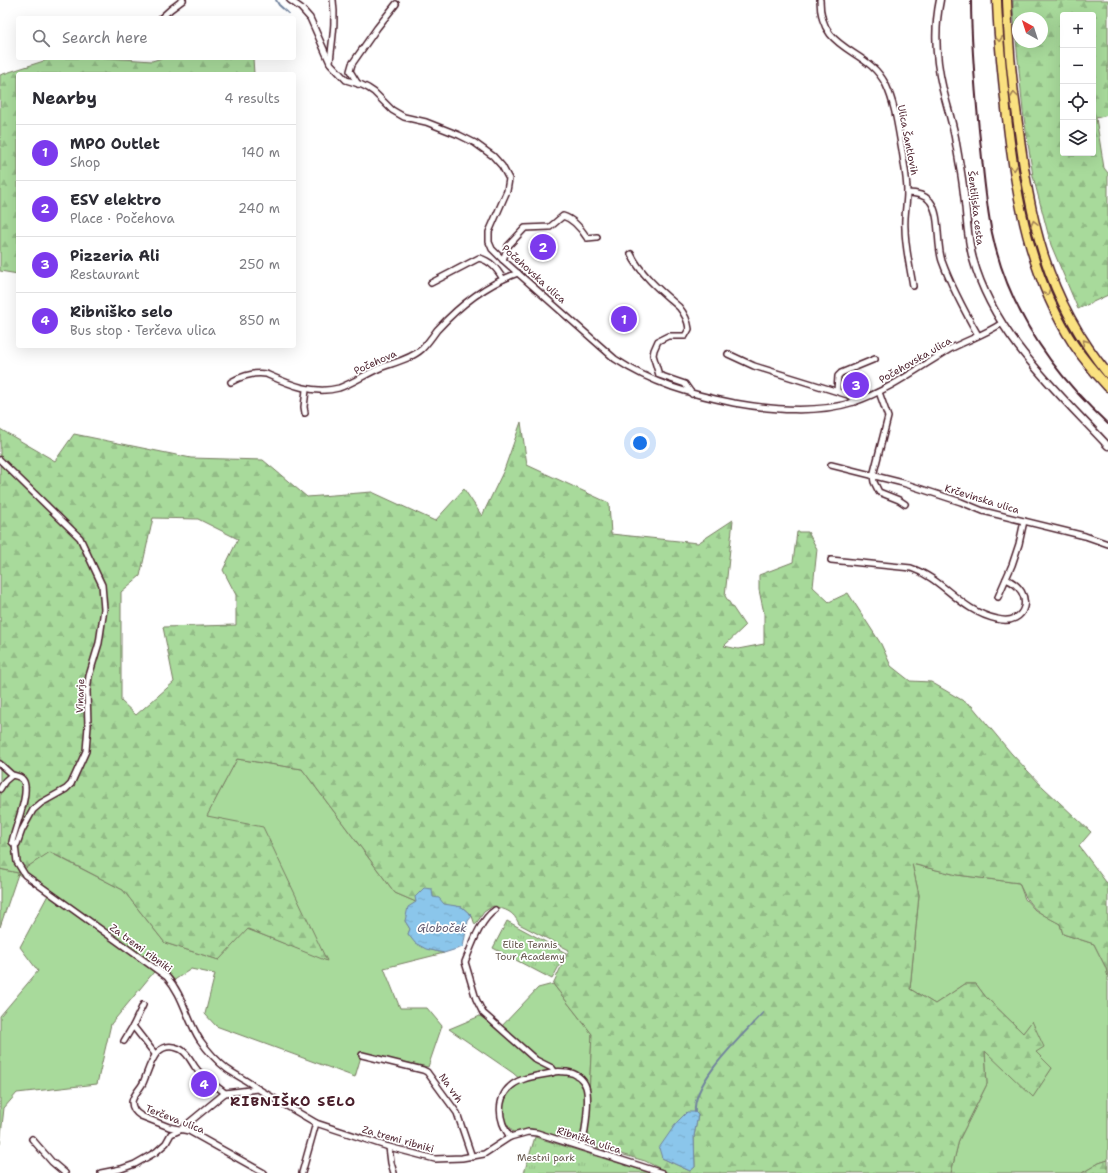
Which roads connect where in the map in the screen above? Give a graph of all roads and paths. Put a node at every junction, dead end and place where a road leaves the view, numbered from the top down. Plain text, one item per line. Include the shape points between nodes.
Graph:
1 (183, 0) edge
2 (290, 0) edge
3 (333, 0) edge
4 (820, 0) edge
5 (940, 0) edge
6 (998, 0) edge
7 (1007, 0) edge
8 (396, 4) dead end
9 (163, 16) edge
10 (330, 63) junction
11 (358, 84) junction
12 (907, 193) junction
13 (597, 237) dead end
14 (632, 254) dead end
15 (503, 260) junction
16 (518, 273) junction
17 (504, 278) junction
18 (431, 283) dead end
19 (913, 286) dead end
20 (1002, 323) junction
21 (978, 335) junction
22 (728, 354) dead end
23 (875, 359) dead end
24 (1108, 374) edge
25 (231, 382) dead end
26 (1108, 387) edge
27 (306, 390) junction
28 (837, 391) junction
29 (879, 392) junction
30 (692, 394) junction
31 (854, 402) junction
32 (305, 413) dead end
33 (1108, 446) edge
34 (0, 460) edge
35 (831, 465) dead end
36 (873, 476) junction
37 (905, 504) dead end
38 (1024, 521) junction
39 (1108, 544) edge
40 (831, 560) dead end
41 (1006, 580) junction
42 (998, 597) dead end
43 (0, 764) edge
44 (12, 775) junction
45 (0, 789) edge
46 (15, 845) junction
47 (495, 910) dead end
48 (143, 1005) dead end
49 (133, 1026) junction
50 (124, 1042) dead end
51 (156, 1054) junction
52 (362, 1055) dead end
53 (554, 1071) junction
54 (258, 1089) junction
55 (226, 1093) junction
56 (316, 1123) junction
57 (169, 1127) junction
58 (180, 1130) junction
59 (171, 1134) junction
60 (510, 1137) junction
61 (32, 1139) dead end
62 (582, 1146) junction
63 (390, 1147) junction
64 (472, 1157) junction
65 (65, 1173) edge
66 (101, 1173) edge
67 (264, 1173) edge
68 (302, 1173) edge
69 (394, 1173) edge
70 (662, 1173) edge

1 - 9 street
2 - 10 street, Počehovska ulica via 310,18
3 - 10 street via 335,23
4 - 12 street, Ulica Šantlovih via 820,12 832,38 872,66 885,84 900,138
5 - 20 street, Šentiljska cesta via 936,36 937,58 942,89 954,130 969,241 978,277
6 -> 26 highway via 998,28 1009,133 1018,198 1029,243 1041,279 1057,314 1074,344
24 -> 7 highway via 1064,308 1041,250 1032,216 1020,145 1012,81
8 - 11 street via 352,64 350,71
10 - 11 street, Počehovska ulica via 346,80
11 - 15 street, Počehovska ulica via 374,92 392,110 404,117 426,122 475,143 502,166 509,179 507,191 489,232 489,242
12 - 19 street, Ulica Šantlovih via 905,229
12 - 21 street via 924,196 931,202 937,224 941,259
13 - 15 street via 587,238 568,217 563,216 550,227 525,228 508,246
14 - 30 street via 644,273 679,307 688,323 689,329 685,336 663,338 653,355 659,375 685,384
15 - 16 street, Počehovska ulica
16 - 17 street, Počehova
16 - 30 street, Počehovska ulica via 615,359 649,378
17 - 18 street via 492,264 479,258
17 - 27 street, Počehova via 473,297 415,354 338,388
20 - 21 street, Počehovska ulica
20 - 33 street, Šentiljska cesta via 1027,358
21 - 29 street, Počehovska ulica
22 - 28 street via 754,366
23 - 28 street via 841,373 838,376
25 - 27 street, Počehova via 243,376 261,373
27 - 32 street
28 - 31 street via 848,395
29 - 31 street, Počehovska ulica
29 - 36 street via 888,417
30 - 31 street, Počehovska ulica via 764,408 795,410 835,407
34 - 46 street, Vinarje via 80,538 102,585 104,609 99,643 87,691 86,751 71,784 33,810
35 - 36 street, Krčevinska ulica
36 - 37 street via 879,492
36 - 38 street, Krčevinska ulica via 903,483 983,511
38 - 39 street, Krčevinska ulica
38 - 41 street
40 - 41 street via 911,568 934,580 965,606 998,620 1012,620 1025,606 1025,596 1014,583
41 - 42 street
43 - 44 street
44 - 45 street
44 - 46 street via 24,780 26,786 12,842
46 - 54 street, Za tremi ribniki via 16,862 26,875 167,977 208,1051 227,1068
47 - 53 street via 484,920 465,962 476,999 488,1018 536,1060
48 - 49 street
49 - 50 street
49 - 51 street
51 - 55 street via 159,1050 169,1047 182,1050 203,1076
51 - 57 street, Terčeva ulica via 133,1099 133,1107 137,1114
52 - 64 street, Na vrh via 427,1072 457,1113
53 - 60 street via 524,1079 505,1094 501,1100 500,1111
53 - 62 street via 578,1076 586,1087 586,1121
54 - 55 street
54 - 56 street, Za tremi ribniki
55 - 58 street
56 - 63 street, Za tremi ribniki
56 - 68 street
57 - 58 street, Terčeva ulica
57 - 59 street
58 - 59 street
58 - 67 street, Terčeva ulica via 189,1131
59 - 66 street via 160,1150 147,1158 121,1169
60 - 62 street, Ribniška ulica via 528,1132 537,1133
60 - 64 street, Za tremi ribniki via 484,1154
61 - 65 street
62 - 70 street, Ribniška ulica
63 - 64 street, Za tremi ribniki via 435,1159
63 - 69 street

